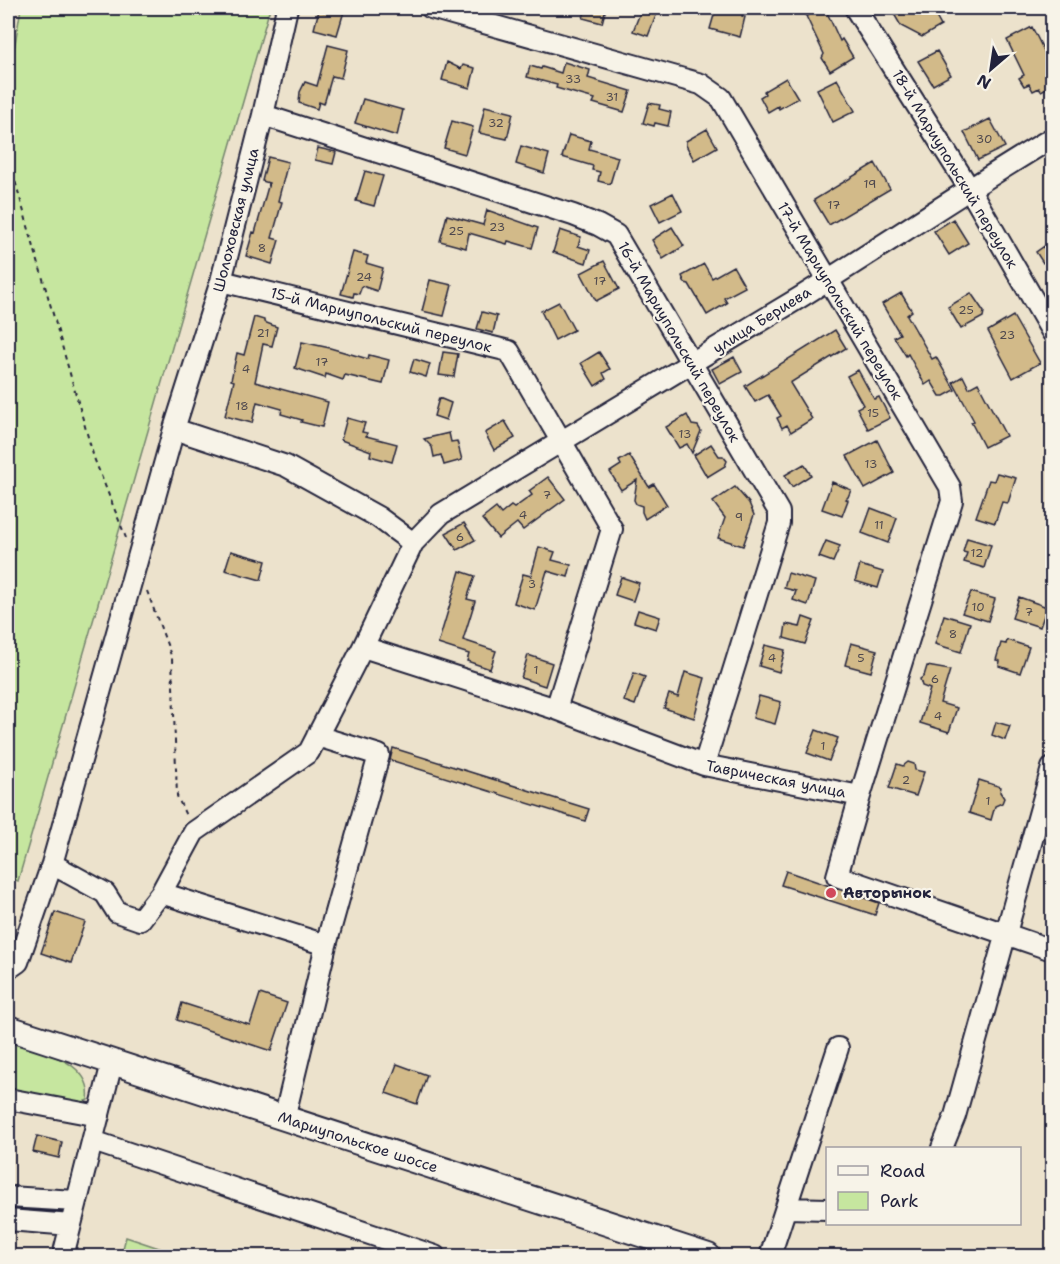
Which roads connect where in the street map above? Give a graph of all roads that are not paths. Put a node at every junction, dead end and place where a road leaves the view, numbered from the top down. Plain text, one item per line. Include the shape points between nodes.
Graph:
1 (287, 8) edge
2 (431, 8) edge
3 (855, 8) edge
4 (263, 115) junction
5 (1053, 138) edge
6 (969, 188) junction
7 (828, 280) junction
8 (221, 281) junction
9 (1053, 332) edge
10 (692, 364) junction
11 (174, 429) junction
12 (561, 441) junction
13 (413, 543) junction
14 (363, 647) junction
15 (556, 709) junction
16 (317, 736) junction
17 (704, 765) junction
18 (1053, 768) edge
19 (860, 796) junction
20 (52, 864) junction
21 (160, 893) junction
22 (1007, 935) junction
23 (326, 945) junction
24 (1053, 950) edge
25 (8, 969) edge
26 (8, 1028) edge
27 (838, 1048) dead end
28 (112, 1063) junction
29 (8, 1099) edge
30 (99, 1116) junction
31 (284, 1119) junction
32 (93, 1142) junction
33 (943, 1147) edge
34 (8, 1197) edge
35 (76, 1201) junction
36 (786, 1208) junction
37 (826, 1209) edge
38 (8, 1220) edge
39 (71, 1225) junction
40 (63, 1257) edge
41 (435, 1257) edge
42 (708, 1257) edge
43 (770, 1257) edge

1 - 4 street, Шолоховская улица
2 - 7 street, 17-й Мариупольский переулок via 701,84 721,98
3 - 6 street, 18-й Мариупольский переулок
4 - 8 street, Шолоховская улица
4 - 10 street, 16-й Мариупольский переулок via 573,215 616,235
5 - 6 street, улица Бериева
6 - 7 street, улица Бериева
6 - 9 street, 18-й Мариупольский переулок
7 - 10 street, улица Бериева
7 - 19 street, 17-й Мариупольский переулок via 950,487 952,501
8 - 11 street, Шолоховская улица
8 - 12 street, 15-й Мариупольский переулок via 509,351
10 - 12 street, улица Бериева
10 - 17 street, 16-й Мариупольский переулок via 779,512 779,523
11 - 13 street via 286,466 378,517
11 - 20 street, Шолоховская улица
12 - 13 street, улица Бериева via 441,514
12 - 15 street, 15-й Мариупольский переулок via 612,529
13 - 14 street, улица Бериева
14 - 15 street, Таврическая улица
14 - 16 street, улица Бериева
15 - 17 street, Таврическая улица
16 - 21 street, улица Бериева via 309,752 194,832
16 - 23 street via 379,755
17 - 19 street, Таврическая улица
18 - 22 street
19 - 22 street, Таврическая улица via 837,876
20 - 21 street via 105,893 117,912 140,920
20 - 25 street, Шолоховская улица via 18,962
21 - 23 street
22 - 24 street, Таврическая улица
22 - 33 street via 956,1116
23 - 31 street
26 - 28 main road, Мариупольское шоссе
27 - 36 street
28 - 30 street
28 - 31 main road, Мариупольское шоссе
29 - 30 street
30 - 32 street
31 - 42 main road, Мариупольское шоссе
32 - 35 street
32 - 41 street
34 - 35 street
35 - 39 street
36 - 37 street
36 - 43 street
38 - 39 street
39 - 40 street

